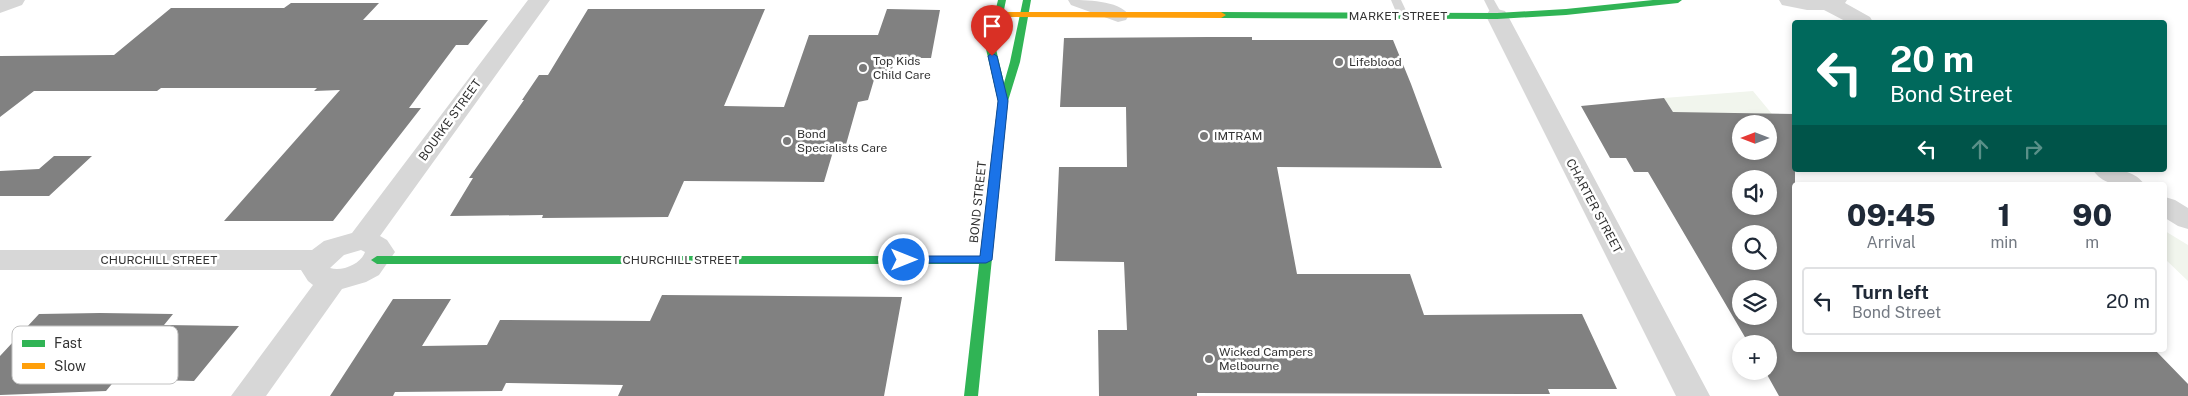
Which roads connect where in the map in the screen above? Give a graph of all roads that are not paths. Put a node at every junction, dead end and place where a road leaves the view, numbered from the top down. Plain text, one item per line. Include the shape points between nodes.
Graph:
1 (14, 0) edge
2 (539, 0) edge
3 (1002, 0) edge
4 (1027, 0) edge
5 (1079, 0) edge
6 (1396, 0) edge
7 (1678, 0) edge
8 (1790, 0) edge
9 (1832, 2) edge
10 (0, 6) edge
11 (1493, 8) edge
12 (998, 14) junction
13 (1024, 14) junction
14 (1118, 15) junction
15 (1403, 17) junction
16 (1859, 20) edge
17 (1003, 101) junction
18 (2109, 172) edge
19 (2126, 182) edge
20 (2167, 207) edge
21 (2188, 220) edge
22 (369, 250) junction
23 (0, 260) edge
24 (986, 260) junction
25 (326, 270) junction
26 (248, 396) edge
27 (971, 396) edge
28 (1693, 396) edge

1 - 10 street
2 - 22 street, BOURKE STREET
3 - 12 street, BOND STREET
4 - 13 street, BOND STREET
5 - 14 street, MARKET STREET
6 - 15 lane
7 - 11 street, MARKET STREET via 1566,12
8 - 9 street via 1815,4
9 - 16 street
11 - 15 street, MARKET STREET
11 - 28 street, CHARTER STREET
12 - 13 street, MARKET STREET
12 - 17 street, BOND STREET via 991,49
13 - 14 street, MARKET STREET
13 - 17 street, BOND STREET via 1015,62
14 - 15 street, MARKET STREET
17 - 24 street, BOND STREET
18 - 19 street
20 - 21 street
22 - 24 street, CHURCHILL STREET
22 - 25 street, BOURKE STREET via 370,267 359,274 346,278
23 - 25 street, CHURCHILL STREET
24 - 27 street, BOND STREET
25 - 26 street

